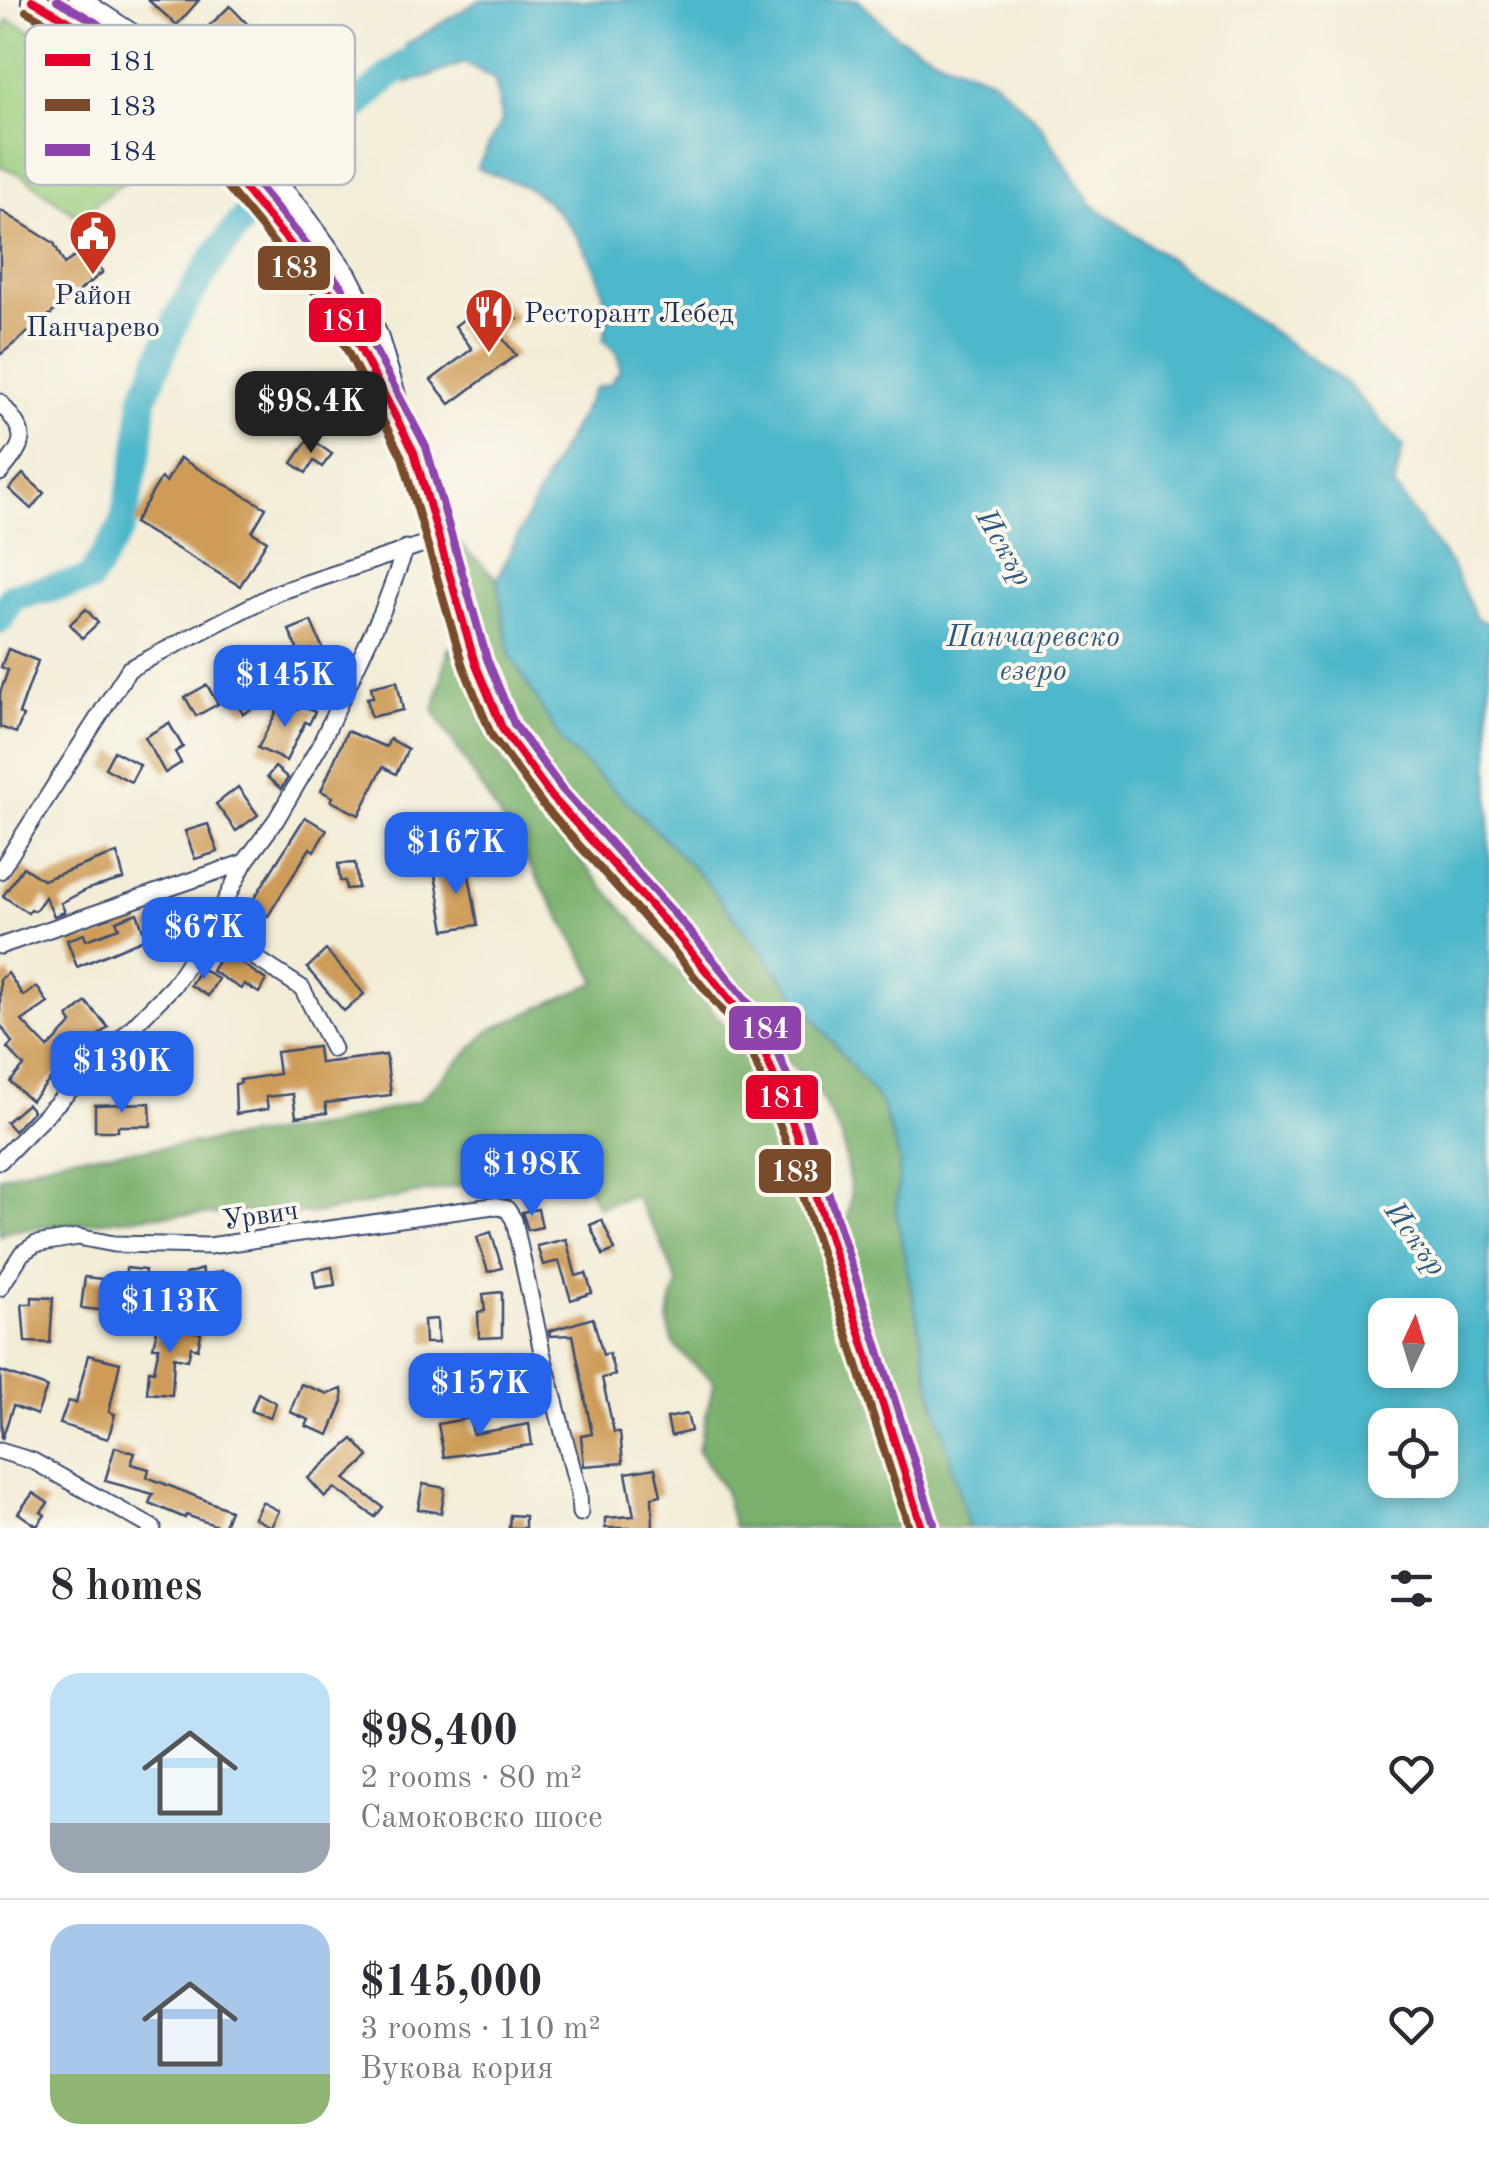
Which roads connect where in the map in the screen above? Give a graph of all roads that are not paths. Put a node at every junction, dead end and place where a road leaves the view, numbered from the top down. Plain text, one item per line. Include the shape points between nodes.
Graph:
1 (32, 0) edge
2 (79, 0) edge
3 (75, 25) edge
4 (116, 25) edge
5 (242, 185) edge
6 (278, 185) edge
7 (0, 402) edge
8 (414, 452) junction
9 (0, 473) edge
10 (439, 539) junction
11 (406, 548) junction
12 (245, 862) junction
13 (0, 871) edge
14 (211, 929) junction
15 (0, 946) edge
16 (333, 1049) dead end
17 (0, 1161) edge
18 (0, 1288) edge
19 (0, 1451) edge
20 (580, 1513) dead end
21 (153, 1528) edge
22 (922, 1528) edge

1 - 3 main road
2 - 4 main road
5 - 8 main road via 331,294
6 - 8 main road via 347,276 377,335
7 - 9 street via 24,437
8 - 10 main road
10 - 11 street
10 - 22 main road via 502,730 678,936 766,1056
11 - 12 street via 320,745
11 - 13 street via 276,593 129,669
12 - 14 street
12 - 15 street
14 - 16 street via 302,988
14 - 17 street via 173,986
18 - 20 street, Урвич via 22,1253 78,1237 209,1246 507,1208
19 - 21 street via 33,1461

